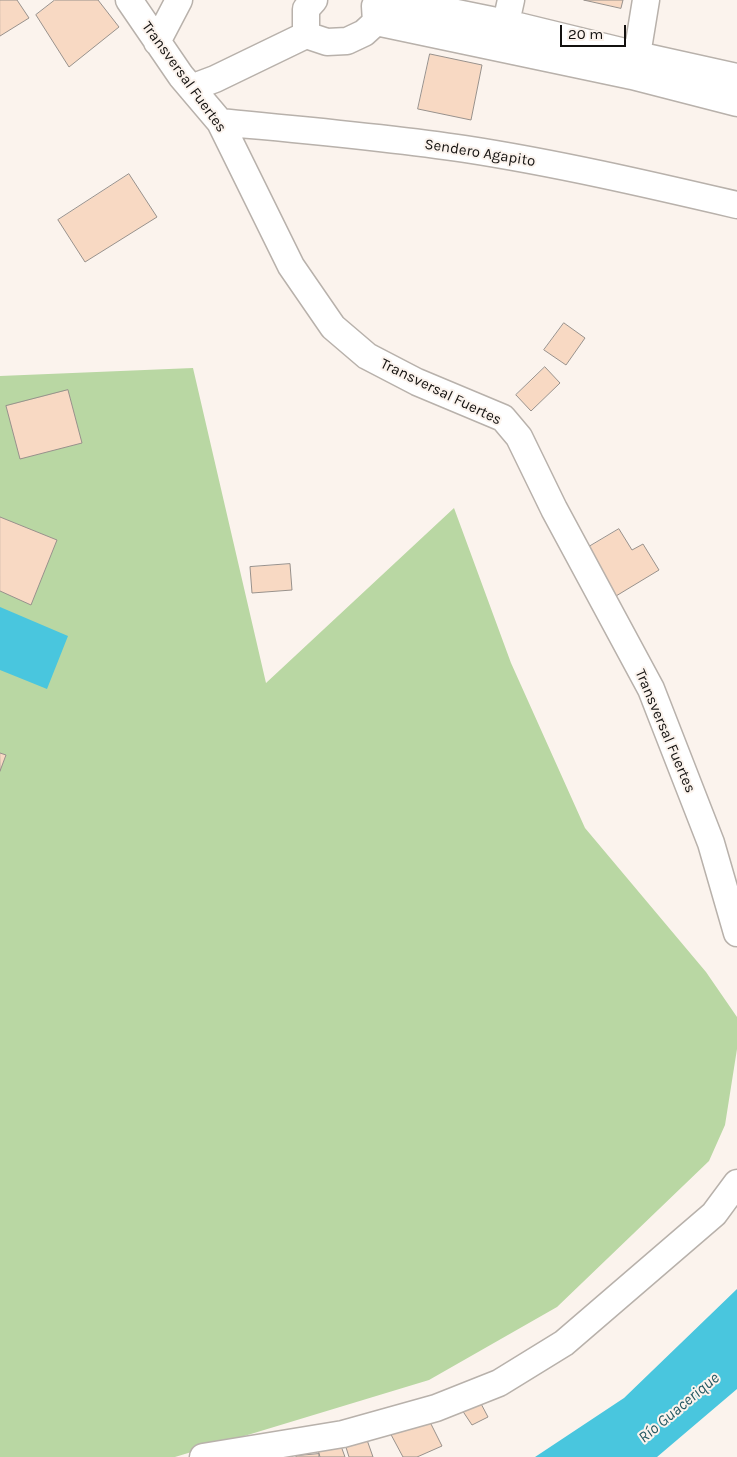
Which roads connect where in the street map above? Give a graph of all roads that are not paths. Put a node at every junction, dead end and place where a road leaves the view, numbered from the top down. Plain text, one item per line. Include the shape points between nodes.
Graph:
1 (129, 0) edge
2 (179, 0) edge
3 (314, 0) edge
4 (646, 0) edge
5 (378, 7) edge
6 (506, 23) edge
7 (306, 35) junction
8 (158, 42) junction
9 (634, 66) junction
10 (737, 77) edge
11 (191, 88) junction
12 (737, 103) edge
13 (220, 122) junction
14 (737, 205) edge
15 (737, 933) edge
16 (737, 1183) edge
17 (203, 1457) edge

1 - 8 street, Transversal Fuertes
2 - 8 street
3 - 7 street via 306,9
4 - 9 street
5 - 6 street via 403,2
5 - 7 street via 364,33 348,40 327,42
6 - 9 street
7 - 11 street
8 - 11 street, Transversal Fuertes
9 - 10 street
9 - 12 street
11 - 13 street, Transversal Fuertes
13 - 14 street, Sendero Agapito via 466,149
13 - 15 street, Transversal Fuertes via 291,266 333,327 367,356 417,382 502,418 520,437 554,509 651,689 710,843
16 - 17 street via 714,1214 564,1343 499,1383 436,1408 343,1434

